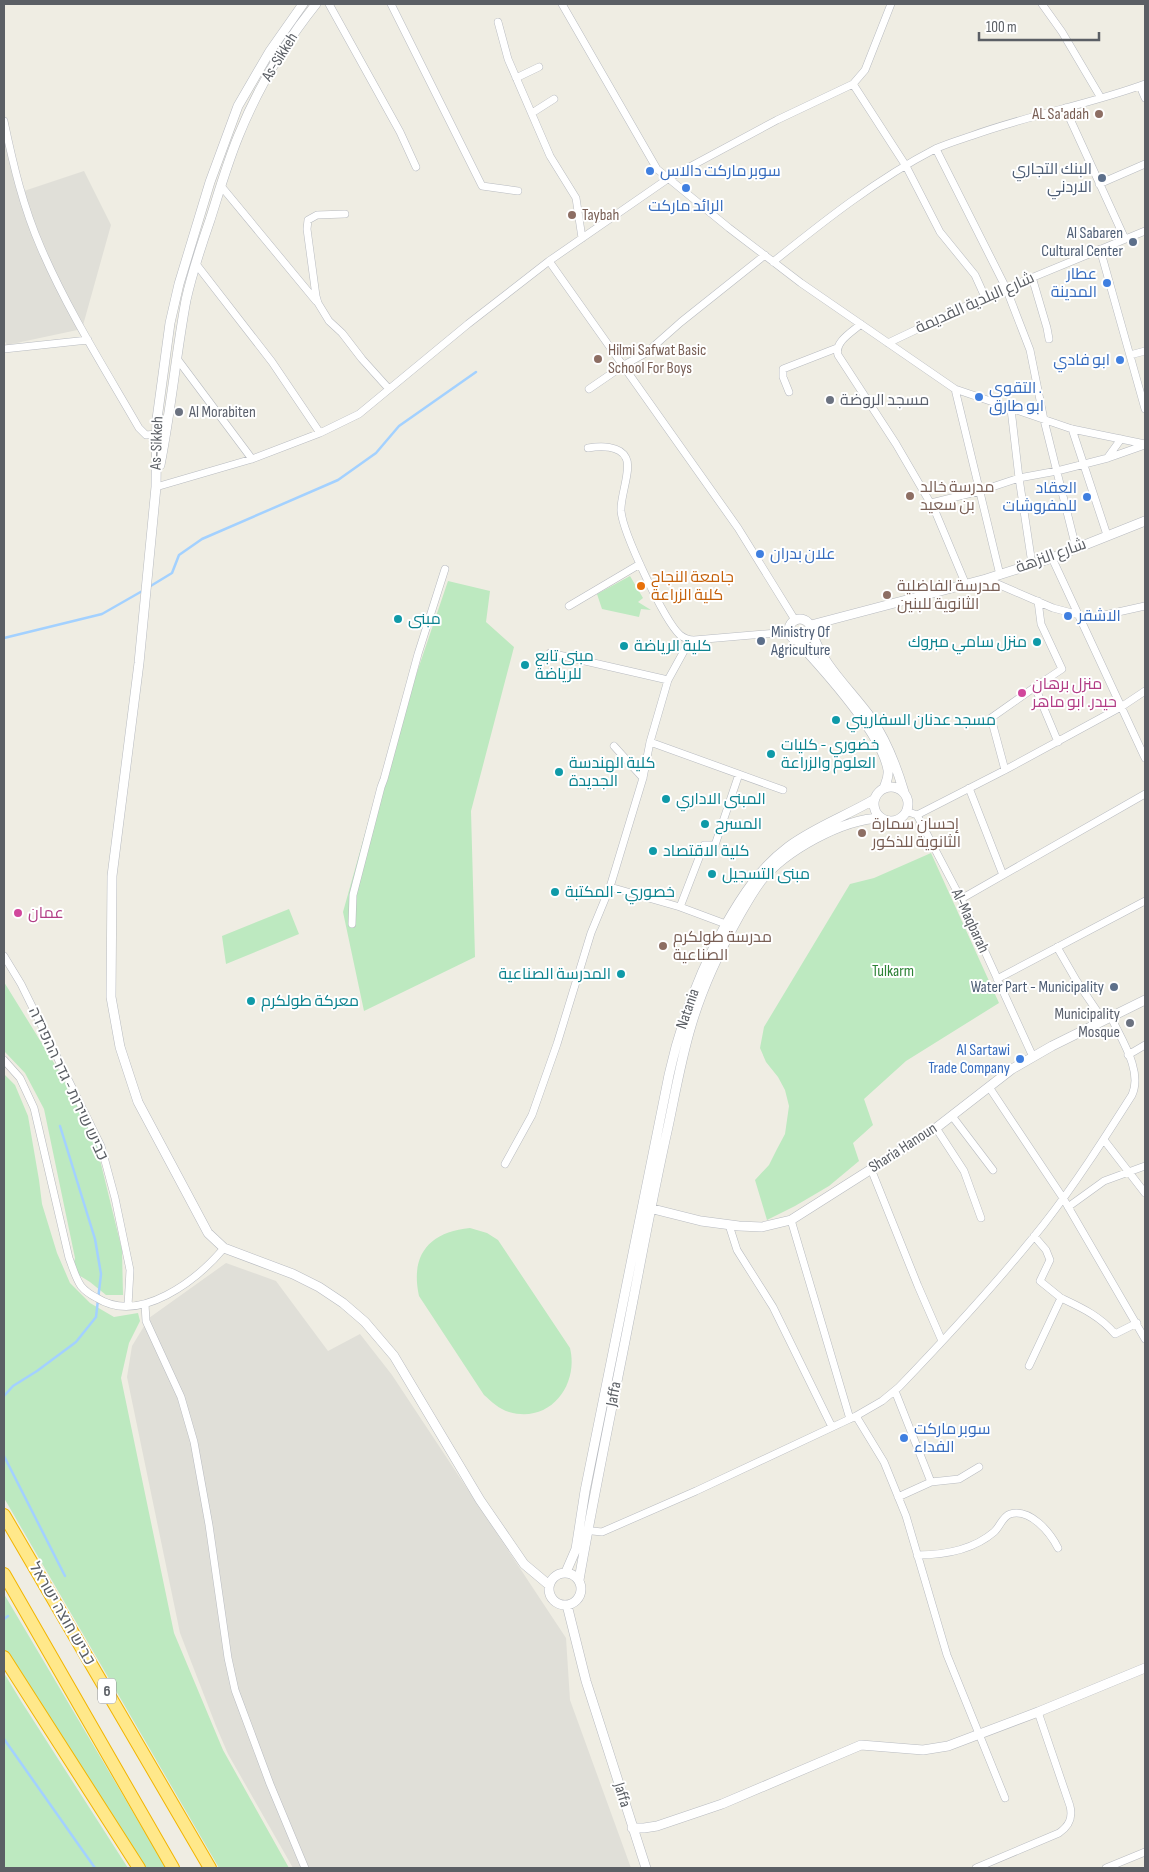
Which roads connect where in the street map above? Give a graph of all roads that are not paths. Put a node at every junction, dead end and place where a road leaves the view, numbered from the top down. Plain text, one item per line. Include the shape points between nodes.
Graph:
1 (303, 4) edge
2 (316, 4) edge
3 (329, 4) edge
4 (391, 4) edge
5 (562, 4) edge
6 (1042, 4) edge
7 (890, 5) edge
8 (498, 22) dead end
9 (539, 67) dead end
10 (516, 78) junction
11 (853, 84) junction
12 (1143, 85) edge
13 (1102, 98) junction
14 (1145, 98) edge
15 (554, 99) dead end
16 (1065, 108) junction
17 (532, 113) junction
18 (4, 121) edge
19 (936, 149) junction
20 (1145, 164) edge
21 (906, 166) junction
22 (416, 167) dead end
23 (669, 178) junction
24 (1099, 184) junction
25 (221, 186) junction
26 (518, 191) dead end
27 (346, 214) dead end
28 (1145, 231) edge
29 (582, 238) junction
30 (1125, 239) junction
31 (1100, 249) junction
32 (765, 255) junction
33 (548, 261) junction
34 (773, 262) junction
35 (197, 265) junction
36 (1032, 277) junction
37 (1006, 288) junction
38 (985, 297) junction
39 (318, 304) junction
40 (861, 324) junction
41 (1049, 339) dead end
42 (88, 340) junction
43 (888, 343) junction
44 (837, 348) junction
45 (4, 349) edge
46 (1145, 352) edge
47 (1130, 355) junction
48 (179, 362) junction
49 (624, 365) junction
50 (389, 388) junction
51 (589, 389) dead end
52 (955, 389) junction
53 (789, 392) dead end
54 (1011, 409) junction
55 (1145, 409) edge
56 (1044, 420) junction
57 (1072, 429) junction
58 (320, 433) junction
59 (157, 434) junction
60 (1120, 439) junction
61 (1145, 445) edge
62 (588, 448) dead end
63 (1108, 458) junction
64 (252, 460) junction
65 (1083, 463) junction
66 (1057, 471) junction
67 (1019, 478) junction
68 (156, 487) junction
69 (980, 491) junction
70 (931, 504) junction
71 (1145, 522) edge
72 (1107, 536) junction
73 (1076, 548) junction
74 (1052, 558) junction
75 (640, 564) junction
76 (1032, 564) junction
77 (445, 570) dead end
78 (1000, 575) junction
79 (986, 579) junction
80 (966, 585) junction
81 (1038, 602) junction
82 (569, 606) dead end
83 (1145, 606) edge
84 (1078, 615) junction
85 (795, 620) junction
86 (811, 628) junction
87 (789, 632) junction
88 (690, 640) junction
89 (798, 642) junction
90 (550, 653) dead end
91 (668, 680) junction
92 (1035, 687) junction
93 (1145, 691) edge
94 (1121, 707) junction
95 (650, 742) junction
96 (1058, 742) junction
97 (614, 746) dead end
98 (1145, 758) edge
99 (1005, 770) junction
100 (740, 774) junction
101 (643, 778) junction
102 (884, 788) junction
103 (969, 788) junction
104 (783, 790) dead end
105 (904, 792) junction
106 (1144, 797) edge
107 (875, 799) junction
108 (906, 811) junction
109 (917, 815) junction
110 (881, 818) junction
111 (1003, 875) junction
112 (610, 887) junction
113 (961, 899) junction
114 (1145, 901) edge
115 (680, 907) junction
116 (352, 924) dead end
117 (730, 925) junction
118 (1057, 947) junction
119 (4, 956) edge
120 (997, 979) junction
121 (1145, 1000) edge
122 (1107, 1018) junction
123 (1145, 1045) edge
124 (1128, 1055) junction
125 (1033, 1057) junction
126 (4, 1060) edge
127 (990, 1087) junction
128 (952, 1116) junction
129 (936, 1128) junction
130 (1104, 1140) junction
131 (505, 1164) dead end
132 (1145, 1166) edge
133 (871, 1169) junction
134 (993, 1170) dead end
135 (1129, 1172) junction
136 (1145, 1193) edge
137 (1063, 1198) junction
138 (646, 1207) junction
139 (1068, 1207) junction
140 (980, 1218) dead end
141 (791, 1220) junction
142 (729, 1225) junction
143 (1034, 1236) junction
144 (224, 1248) junction
145 (1061, 1298) junction
146 (145, 1304) junction
147 (128, 1306) junction
148 (1137, 1323) junction
149 (1145, 1339) edge
150 (942, 1341) junction
151 (1029, 1366) dead end
152 (895, 1391) junction
153 (853, 1417) junction
154 (832, 1427) junction
155 (979, 1467) dead end
156 (931, 1482) junction
157 (898, 1497) junction
158 (4, 1515) edge
159 (584, 1530) junction
160 (1058, 1548) dead end
161 (917, 1555) junction
162 (566, 1572) junction
163 (4, 1574) edge
164 (579, 1580) junction
165 (549, 1585) junction
166 (567, 1605) junction
167 (4, 1657) edge
168 (1145, 1668) edge
169 (1038, 1712) junction
170 (980, 1734) junction
171 (1005, 1798) dead end
172 (632, 1828) junction
173 (1145, 1852) edge
174 (139, 1868) edge
175 (173, 1868) edge
176 (210, 1868) edge
177 (305, 1868) edge
178 (646, 1868) edge
179 (976, 1868) edge
180 (1106, 1868) edge

1 - 59 street, As-Sikkeh via 270,51 238,106 210,182 178,284 170,323
2 - 25 street, As-Sikkeh via 291,37 255,100 237,138
3 - 22 street
4 - 26 street via 482,186
5 - 23 street via 657,169
6 - 13 street
7 - 11 street via 866,70
8 - 10 street
9 - 10 street
10 - 17 street
11 - 21 street
11 - 23 street via 777,120
12 - 13 street
12 - 14 street
13 - 16 street
15 - 17 street
16 - 19 street via 1004,124
16 - 24 street
17 - 29 street via 550,156 576,198
18 - 42 street via 15,174 41,248
19 - 21 street
19 - 37 street
20 - 24 street
21 - 34 street via 817,227
21 - 38 street via 935,223 976,275
23 - 29 street
23 - 32 street
24 - 30 street
25 - 35 street, As-Sikkeh
25 - 39 street
27 - 39 street via 317,215 308,220
28 - 30 street, شارع البلدية القديمة
29 - 33 street
30 - 31 street, شارع البلدية القديمة
31 - 36 street, شارع البلدية القديمة
31 - 47 street
32 - 34 street
32 - 49 street via 646,353
33 - 49 street
33 - 50 street
34 - 40 street
35 - 48 street, As-Sikkeh via 186,300
35 - 58 street via 272,362
36 - 37 street, شارع البلدية القديمة
36 - 41 street
37 - 38 street, شارع البلدية القديمة
37 - 56 street via 1030,350
38 - 43 street, شارع البلدية القديمة
39 - 50 street via 329,321
40 - 43 street
40 - 44 street
42 - 45 street
42 - 59 street via 139,428 146,435
43 - 52 street
44 - 53 street via 783,369
44 - 70 street via 838,355
46 - 47 street
47 - 55 street
48 - 64 street
48 - 68 street, As-Sikkeh
49 - 51 street
49 - 85 street via 738,528
50 - 58 street via 359,414
52 - 54 street
52 - 69 street
54 - 56 street
54 - 67 street
56 - 57 street
56 - 66 street
57 - 60 street
57 - 65 street
58 - 64 street
59 - 68 street, As-Sikkeh
60 - 61 street
60 - 63 street
61 - 63 street
62 - 75 street via 616,449 626,458 628,466 621,510
63 - 65 street
64 - 68 street
65 - 66 street
65 - 72 street
66 - 67 street
66 - 73 street
67 - 69 street
67 - 76 street
68 - 144 street via 140,663 112,876 111,997 120,1046 138,1102 208,1233
69 - 70 street
69 - 78 street
70 - 80 street
71 - 72 street, شارع النزهة
72 - 73 street, شارع النزهة
73 - 74 street, شارع النزهة
74 - 76 street, شارع النزهة
74 - 84 street
75 - 82 street
75 - 88 street via 676,630
76 - 78 street, شارع النزهة
77 - 116 street via 380,788 353,896
78 - 79 street, شارع النزهة
79 - 80 street, شارع النزهة
79 - 81 street
80 - 86 street, شارع النزهة
81 - 84 street
81 - 92 street via 1041,624 1062,668
83 - 84 street via 1091,618
84 - 94 street
85 - 86 street via 802,619
85 - 87 street
86 - 89 street via 806,641
86 - 105 street via 820,652 880,732
87 - 88 street
87 - 89 street
88 - 91 street
89 - 102 street via 850,704 881,750 888,770
90 - 91 street
91 - 95 street
92 - 96 street
92 - 99 street via 991,718
93 - 94 street
94 - 96 street
94 - 98 street
95 - 100 street
95 - 101 street
96 - 99 street
97 - 101 street
99 - 103 street
100 - 104 street
100 - 115 street via 715,845 704,845
101 - 112 street
102 - 105 street via 894,787
102 - 107 street
103 - 109 street
103 - 111 street
105 - 108 street via 908,802
106 - 111 street
107 - 110 street via 876,812
107 - 117 street, Natania via 788,847 761,871 746,890
108 - 109 street
108 - 110 street via 896,820
109 - 113 street, Al-Maqbarah
110 - 117 street, Natania via 867,818 848,824 789,855 761,882
111 - 113 street
112 - 115 street
112 - 131 street via 591,933 532,1115
113 - 120 street, Al-Maqbarah
114 - 118 street
115 - 117 street
117 - 138 street, Natania via 690,1028
118 - 120 street
118 - 122 street via 1076,980
119 - 147 street, כביש שירות - גדר ההפרדה via 101,1146 130,1270
120 - 125 street, Al-Maqbarah
121 - 122 street, Sharia Hanoun
122 - 124 street
122 - 125 street, Sharia Hanoun
123 - 124 street
124 - 130 street via 1136,1073 1135,1089
125 - 127 street, Sharia Hanoun
126 - 147 street via 20,1078 34,1108 69,1258 82,1288 110,1304
127 - 128 street, Sharia Hanoun
127 - 137 street
128 - 129 street, Sharia Hanoun
128 - 134 street
129 - 133 street, Sharia Hanoun
129 - 140 street via 964,1172
130 - 135 street
130 - 137 street
132 - 135 street
133 - 141 street, Sharia Hanoun
133 - 150 street
135 - 136 street
135 - 139 street via 1104,1181
137 - 139 street
137 - 143 street
138 - 142 street, Sharia Hanoun
138 - 159 street, Jaffa
139 - 148 street
141 - 142 street, Sharia Hanoun via 762,1227
141 - 153 street
142 - 154 street via 736,1250 773,1307
143 - 145 street via 1050,1260 1040,1281
143 - 150 street
144 - 146 street via 196,1274
144 - 165 street via 312,1283 366,1322 398,1363 480,1500 524,1564
145 - 148 street via 1092,1313 1115,1334
145 - 151 street
146 - 147 street
146 - 177 street via 146,1321 181,1397 194,1442 235,1690
148 - 149 street
150 - 152 street
152 - 153 street
152 - 156 street
153 - 154 street
153 - 157 street via 884,1462
154 - 159 street via 602,1532
155 - 156 street via 959,1479
156 - 157 street
157 - 161 street
158 - 176 highway, כביש חוצה ישראל / 6
159 - 162 street, Jaffa
159 - 164 street, Jaffa
160 - 161 street via 1041,1525 1025,1516 1012,1514 1006,1516 991,1535 968,1546 946,1554
161 - 170 street via 947,1655
162 - 164 street
162 - 165 street via 555,1576
163 - 175 highway, כביש חוצה ישראל / 6
164 - 166 street via 580,1596
165 - 166 street via 553,1600
166 - 172 street, Jaffa via 586,1681
167 - 174 highway
168 - 169 street
169 - 170 street
169 - 179 street via 1070,1806 1069,1823 1059,1832
170 - 171 street
170 - 172 street via 931,1749 861,1745 722,1804 657,1826
172 - 178 street, Jaffa
173 - 180 street

